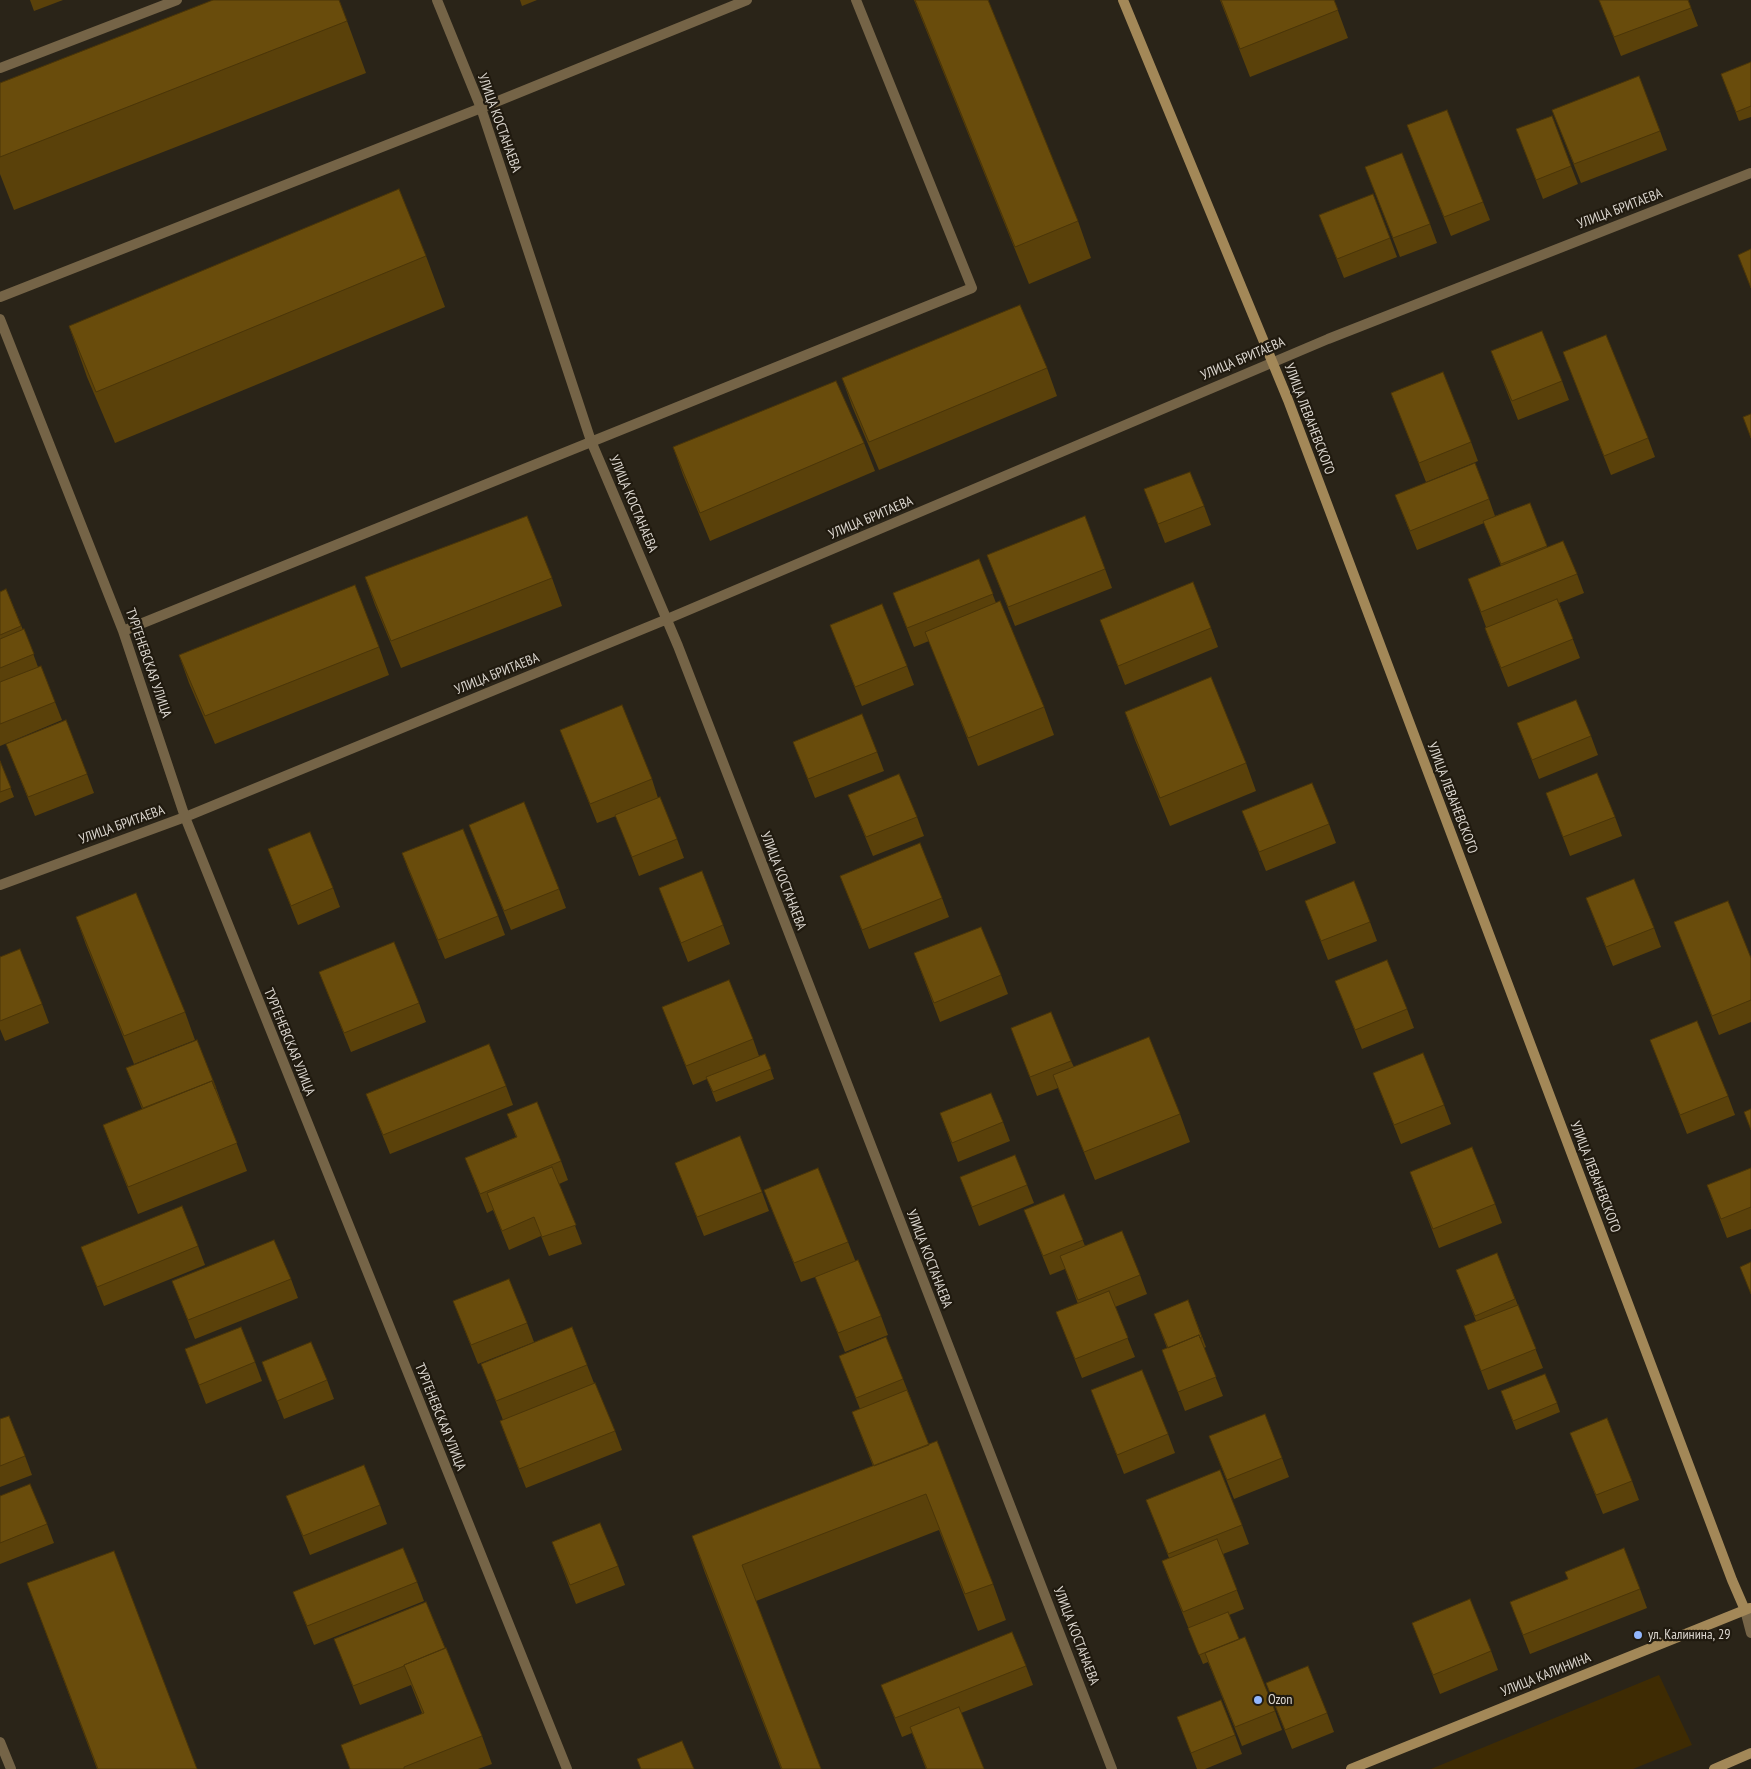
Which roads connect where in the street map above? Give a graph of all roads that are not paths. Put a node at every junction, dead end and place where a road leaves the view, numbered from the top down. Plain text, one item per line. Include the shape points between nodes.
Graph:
1 (177, 0) edge
2 (437, 0) edge
3 (747, 0) edge
4 (856, 0) edge
5 (1123, 0) edge
6 (0, 68) edge
7 (481, 108) junction
8 (1751, 173) edge
9 (0, 297) edge
10 (0, 319) edge
11 (1272, 362) junction
12 (591, 441) junction
13 (667, 619) junction
14 (123, 631) junction
15 (184, 817) junction
16 (0, 885) edge
17 (1749, 1611) edge
18 (1751, 1633) edge
19 (0, 1742) edge
20 (1751, 1753) edge
21 (10, 1769) edge
22 (567, 1769) edge
23 (1112, 1769) edge
24 (1350, 1769) edge
25 (1714, 1769) edge

1 - 6 street
2 - 7 street, УЛИЦА КОСТАНАЕВА
3 - 7 street
4 - 12 street via 972,288
5 - 11 street, УЛИЦА ЛЕВАНЕВСКОГО
7 - 9 street
7 - 12 street, УЛИЦА КОСТАНАЕВА
8 - 11 street, УЛИЦА БРИТАЕВА
10 - 14 street, ТУРГЕНЕВСКАЯ УЛИЦА
11 - 13 street, УЛИЦА БРИТАЕВА
11 - 17 street, УЛИЦА ЛЕВАНЕВСКОГО via 1732,1580
12 - 13 street, УЛИЦА КОСТАНАЕВА
12 - 14 street
13 - 15 street, УЛИЦА БРИТАЕВА
13 - 23 street, УЛИЦА КОСТАНАЕВА
14 - 15 street, ТУРГЕНЕВСКАЯ УЛИЦА
15 - 16 street, УЛИЦА БРИТАЕВА
15 - 22 street, ТУРГЕНЕВСКАЯ УЛИЦА
17 - 18 street, УЛИЦА ЛЕВАНЕВСКОГО
17 - 24 street, УЛИЦА КАЛИНИНА
19 - 21 street
20 - 25 street

